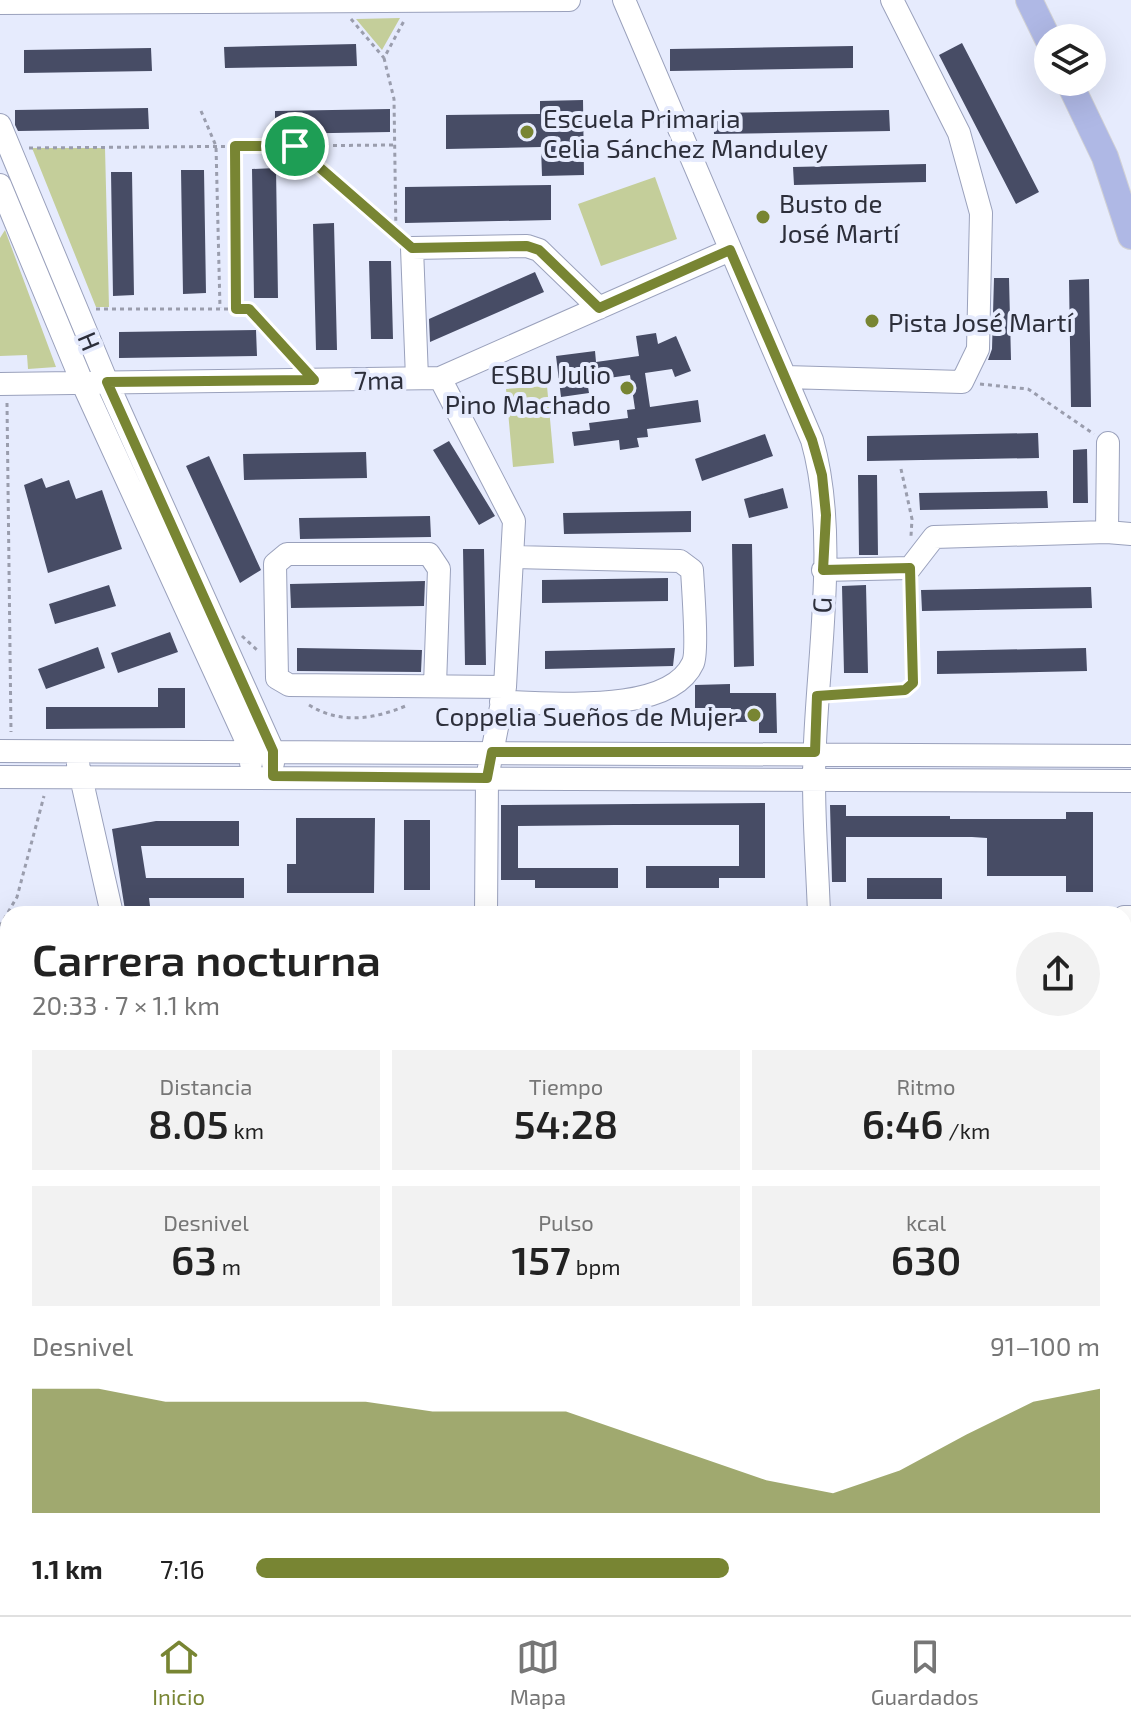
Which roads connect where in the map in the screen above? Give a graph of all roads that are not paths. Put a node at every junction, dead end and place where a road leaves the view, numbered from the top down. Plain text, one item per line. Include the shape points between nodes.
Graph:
1 (466, 0) edge
2 (569, 0) edge
3 (624, 0) edge
4 (892, 0) edge
5 (1029, 0) edge
6 (1043, 0) edge
7 (335, 1) edge
8 (414, 1) edge
9 (0, 3) edge
10 (1041, 24) edge
11 (1054, 24) edge
12 (1076, 96) edge
13 (1089, 96) edge
14 (0, 125) edge
15 (0, 187) edge
16 (25, 187) junction
17 (1131, 197) edge
18 (1131, 236) edge
19 (730, 250) junction
20 (599, 308) junction
21 (785, 377) junction
22 (417, 378) junction
23 (440, 378) junction
24 (82, 382) junction
25 (107, 382) junction
26 (3, 384) edge
27 (1108, 443) road end
28 (1107, 532) junction
29 (1131, 534) edge
30 (514, 557) junction
31 (823, 570) junction
32 (435, 685) junction
33 (503, 694) junction
34 (6, 751) edge
35 (75, 751) junction
36 (262, 751) junction
37 (492, 752) junction
38 (815, 752) junction
39 (1131, 756) edge
40 (262, 776) junction
41 (0, 777) edge
42 (81, 777) junction
43 (487, 778) junction
44 (815, 778) junction
45 (1131, 781) edge
46 (110, 906) edge
47 (486, 906) edge
48 (819, 906) edge

1 - 2 street
1 - 8 street
3 - 19 street, G
4 - 21 street via 959,133 981,213 978,349 962,382
5 - 10 main road
6 - 11 main road
7 - 8 street
7 - 9 street
12 - 18 main road via 1105,157
13 - 17 main road
14 - 16 street, H
15 - 16 street
15 - 24 street, H
16 - 25 street, H
19 - 20 street, 7ma
19 - 21 street, G
20 - 22 street via 539,250 404,242
20 - 23 street, 7ma
21 - 31 street, G via 822,475
22 - 23 street, 7ma
22 - 25 street, 7ma
23 - 30 street via 514,521
24 - 25 street, 7ma
24 - 26 street, 7ma
24 - 36 street, H
25 - 36 street, H
27 - 28 street
28 - 29 street
28 - 31 street via 934,537 910,568
30 - 33 street
30 - 33 street via 680,561 692,570 694,662 678,683 623,703
31 - 38 street, G
32 - 32 street via 439,569 429,554 287,554 275,564 277,678 289,685
32 - 33 street
33 - 37 street
34 - 35 street
35 - 36 street
35 - 42 street
36 - 37 street
36 - 40 street, H
37 - 38 street
37 - 43 street
38 - 39 street
38 - 44 street, G
40 - 42 street
40 - 43 street
41 - 42 street
42 - 46 street
43 - 44 street
43 - 47 street
44 - 45 street
44 - 48 street, G

